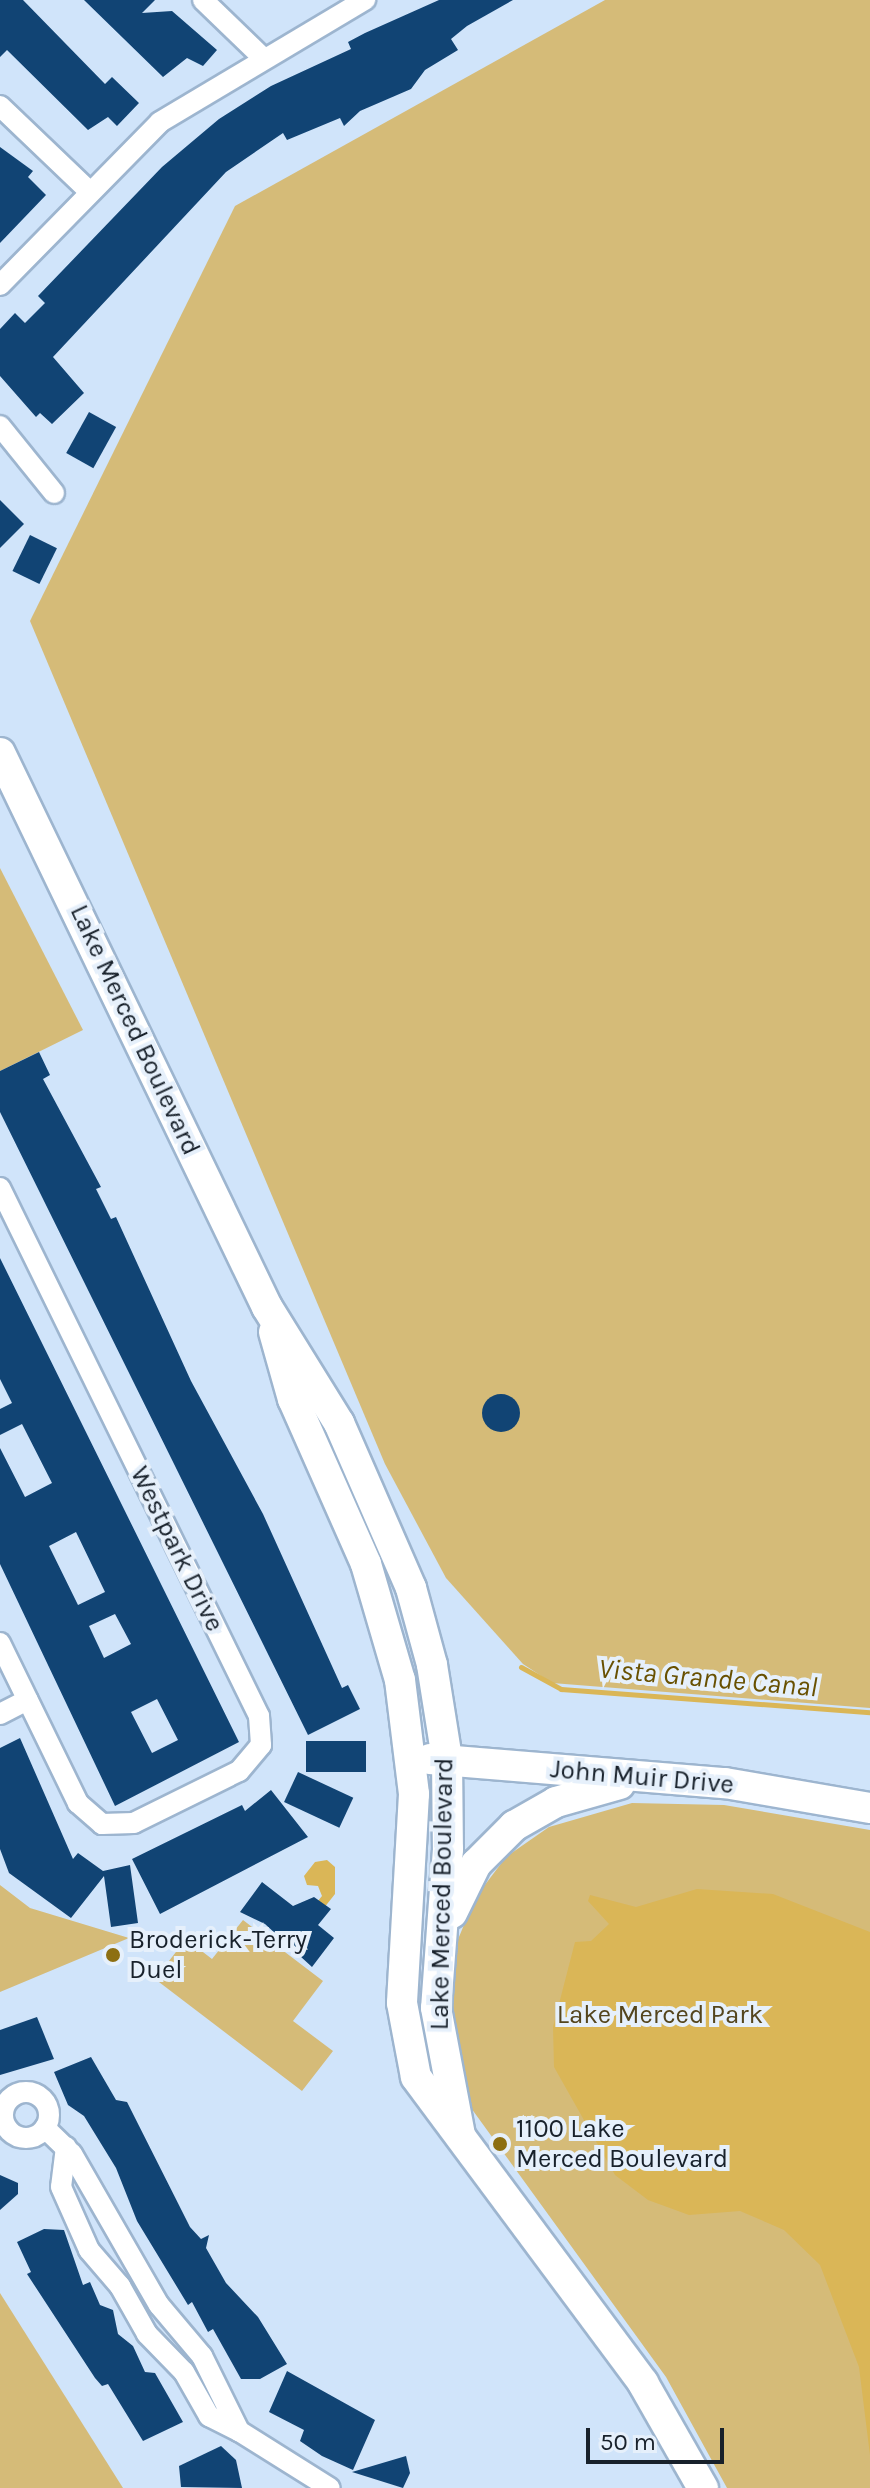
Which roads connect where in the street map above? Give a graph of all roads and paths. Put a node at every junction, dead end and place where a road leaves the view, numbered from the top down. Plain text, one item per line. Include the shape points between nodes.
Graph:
1 (203, 0) edge
2 (365, 0) edge
3 (262, 57) junction
4 (0, 106) edge
5 (89, 191) junction
6 (0, 285) edge
7 (0, 426) edge
8 (54, 493) dead end
9 (0, 753) edge
10 (0, 1188) edge
11 (267, 1307) junction
12 (0, 1643) edge
13 (28, 1700) junction
14 (0, 1714) edge
15 (447, 1759) junction
16 (412, 1760) junction
17 (664, 1780) junction
18 (870, 1808) edge
19 (439, 1949) junction
20 (45, 2128) dead end
21 (460, 2135) junction
22 (66, 2147) junction
23 (239, 2431) junction
24 (330, 2488) edge
25 (703, 2488) edge

1 - 3 street
2 - 3 street
3 - 5 street via 160,122
4 - 5 street
5 - 6 street
7 - 8 street
9 - 11 main road, Lake Merced Boulevard
10 - 13 street, Westpark Drive via 262,1726 261,1745 239,1771 134,1823 102,1824 78,1803
11 - 15 main road, Lake Merced Boulevard via 330,1405 398,1550 432,1665
11 - 16 main road, Lake Merced Boulevard via 293,1399 380,1603
12 - 13 street
13 - 14 street
15 - 16 main road, John Muir Drive
15 - 17 main road, John Muir Drive
15 - 19 main road, Lake Merced Boulevard
16 - 21 main road, Lake Merced Boulevard via 403,2023 425,2095
17 - 18 main road, John Muir Drive via 725,1783
17 - 19 main road via 580,1793 514,1826 471,1872
19 - 21 main road, Lake Merced Boulevard via 438,2036
20 - 22 street
21 - 25 main road, Lake Merced Boulevard via 637,2376
22 - 23 street via 159,2305 209,2368
22 - 23 street via 61,2187 89,2250 120,2286 147,2334 184,2372 209,2416
23 - 24 street

